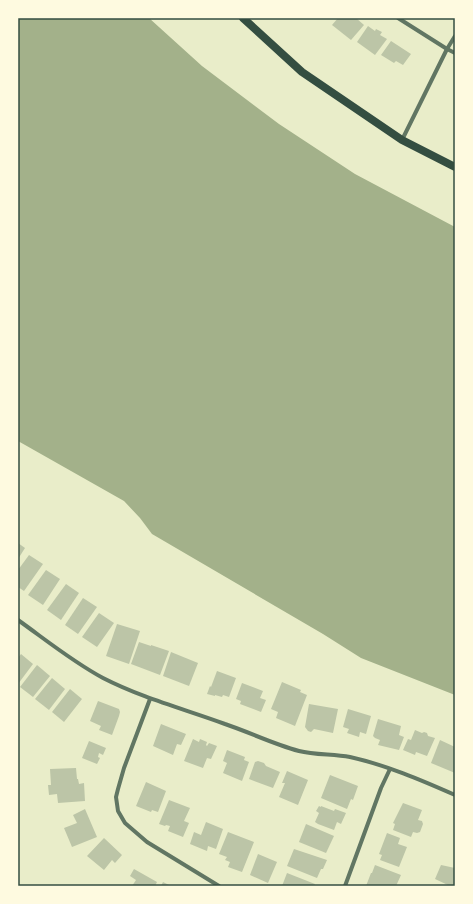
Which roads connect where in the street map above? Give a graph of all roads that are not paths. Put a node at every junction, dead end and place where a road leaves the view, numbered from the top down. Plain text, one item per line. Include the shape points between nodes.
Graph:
1 (243, 18) edge
2 (398, 18) edge
3 (455, 36) edge
4 (447, 50) junction
5 (455, 53) edge
6 (402, 140) junction
7 (455, 167) edge
8 (18, 620) edge
9 (150, 699) junction
10 (390, 768) junction
11 (455, 795) edge
12 (219, 886) edge
13 (345, 886) edge

1 - 6 main road via 302,72
2 - 4 street
3 - 4 street
4 - 5 street
4 - 6 street
6 - 7 main road
8 - 9 street via 68,657 102,678
9 - 10 street via 299,751 348,757
9 - 12 street via 124,768 116,797 118,811 125,823 147,842
10 - 11 street
10 - 13 street

